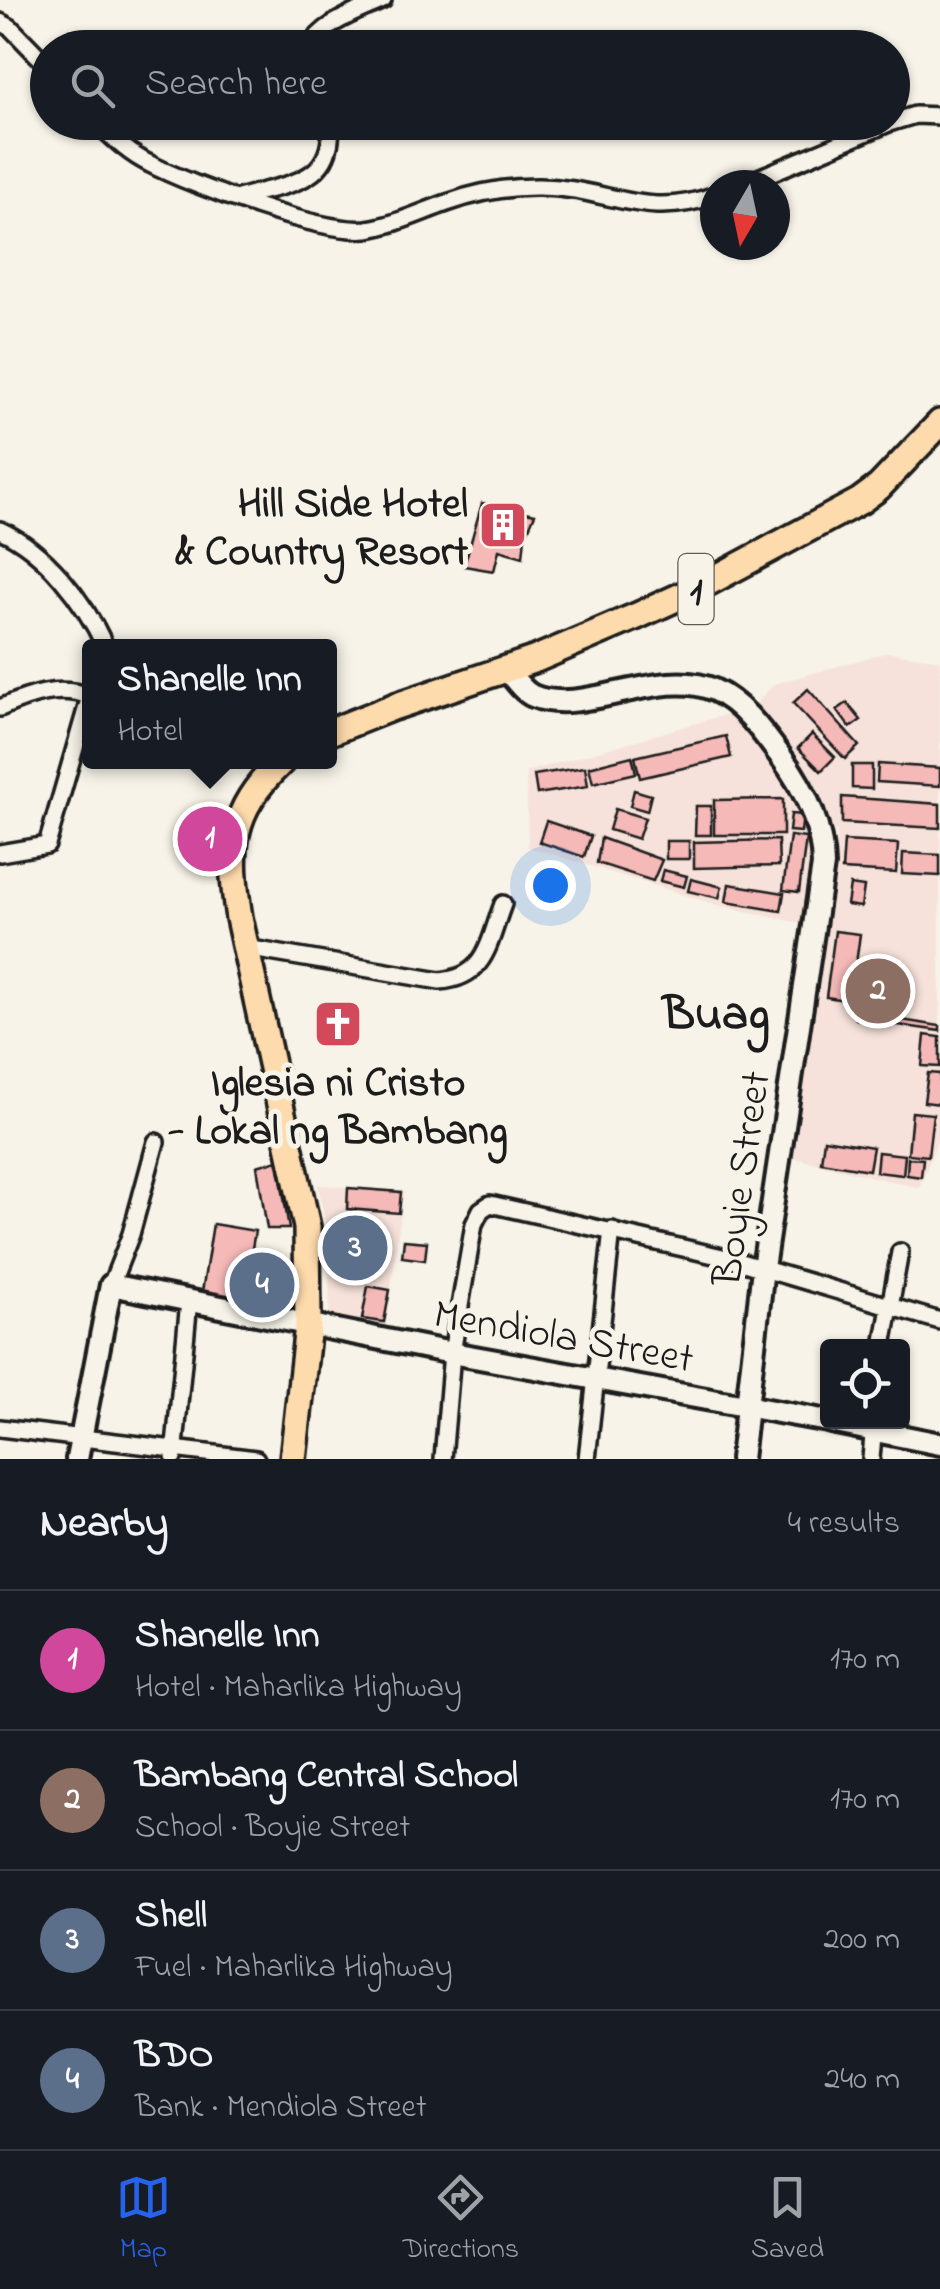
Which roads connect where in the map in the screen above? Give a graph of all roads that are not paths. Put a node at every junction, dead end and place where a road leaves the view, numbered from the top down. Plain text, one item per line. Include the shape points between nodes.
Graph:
1 (383, 0) edge
2 (3, 22) edge
3 (327, 30) edge
4 (30, 48) edge
5 (940, 116) edge
6 (910, 117) edge
7 (115, 140) edge
8 (329, 140) edge
9 (849, 140) edge
10 (778, 170) edge
11 (238, 198) junction
12 (700, 200) edge
13 (940, 422) edge
14 (0, 530) edge
15 (100, 639) edge
16 (506, 669) junction
17 (82, 694) edge
18 (0, 708) edge
19 (82, 724) edge
20 (337, 729) edge
21 (275, 769) edge
22 (0, 854) edge
23 (503, 904) dead end
24 (246, 948) junction
25 (156, 1142) dead end
26 (612, 1230) junction
27 (900, 1252) dead end
28 (763, 1268) junction
29 (111, 1285) junction
30 (189, 1301) junction
31 (888, 1305) junction
32 (940, 1321) edge
33 (308, 1325) junction
34 (885, 1339) edge
35 (452, 1353) junction
36 (596, 1377) junction
37 (746, 1406) junction
38 (820, 1419) edge
39 (0, 1428) edge
40 (874, 1429) edge
41 (885, 1429) edge
42 (81, 1436) junction
43 (940, 1444) edge
44 (174, 1454) edge
45 (77, 1459) edge
46 (256, 1459) edge
47 (293, 1459) edge
48 (443, 1459) edge
49 (587, 1459) edge
50 (741, 1459) edge
51 (870, 1459) edge

1 - 3 street
2 - 4 street
5 - 6 street
7 - 11 street via 150,164
8 - 11 street via 328,155 314,174
9 - 10 street
11 - 12 street via 296,218 366,229 510,187 586,191 650,207
13 - 16 main road, 1 via 879,487 835,517 666,603
14 - 15 street via 18,538 64,582
16 - 20 main road, 1
16 - 28 street, Boyie Street via 530,696 556,701 641,687 710,688 738,704 806,796 824,865
17 - 18 street via 47,692
19 - 22 street via 47,845
21 - 24 main road via 238,818 233,868
23 - 24 street via 479,963 456,980
24 - 33 main road via 307,1228
25 - 29 street
26 - 28 street
26 - 35 street via 501,1204 484,1207 474,1224
26 - 36 street
27 - 31 street
28 - 31 street
28 - 37 street, Boyie Street
29 - 30 street, Mendiola Street
29 - 42 street
30 - 33 street, Mendiola Street
30 - 44 street
31 - 32 street
31 - 34 street
33 - 35 street, Mendiola Street
33 - 47 main road
35 - 36 street, Mendiola Street
35 - 48 street
36 - 37 street, Mendiola Street
36 - 49 street
37 - 38 street, Mendiola Street
37 - 50 street, Boyie Street
39 - 42 street
40 - 51 street
41 - 43 street, Mendiola Street
42 - 44 street
42 - 45 street
44 - 46 street

